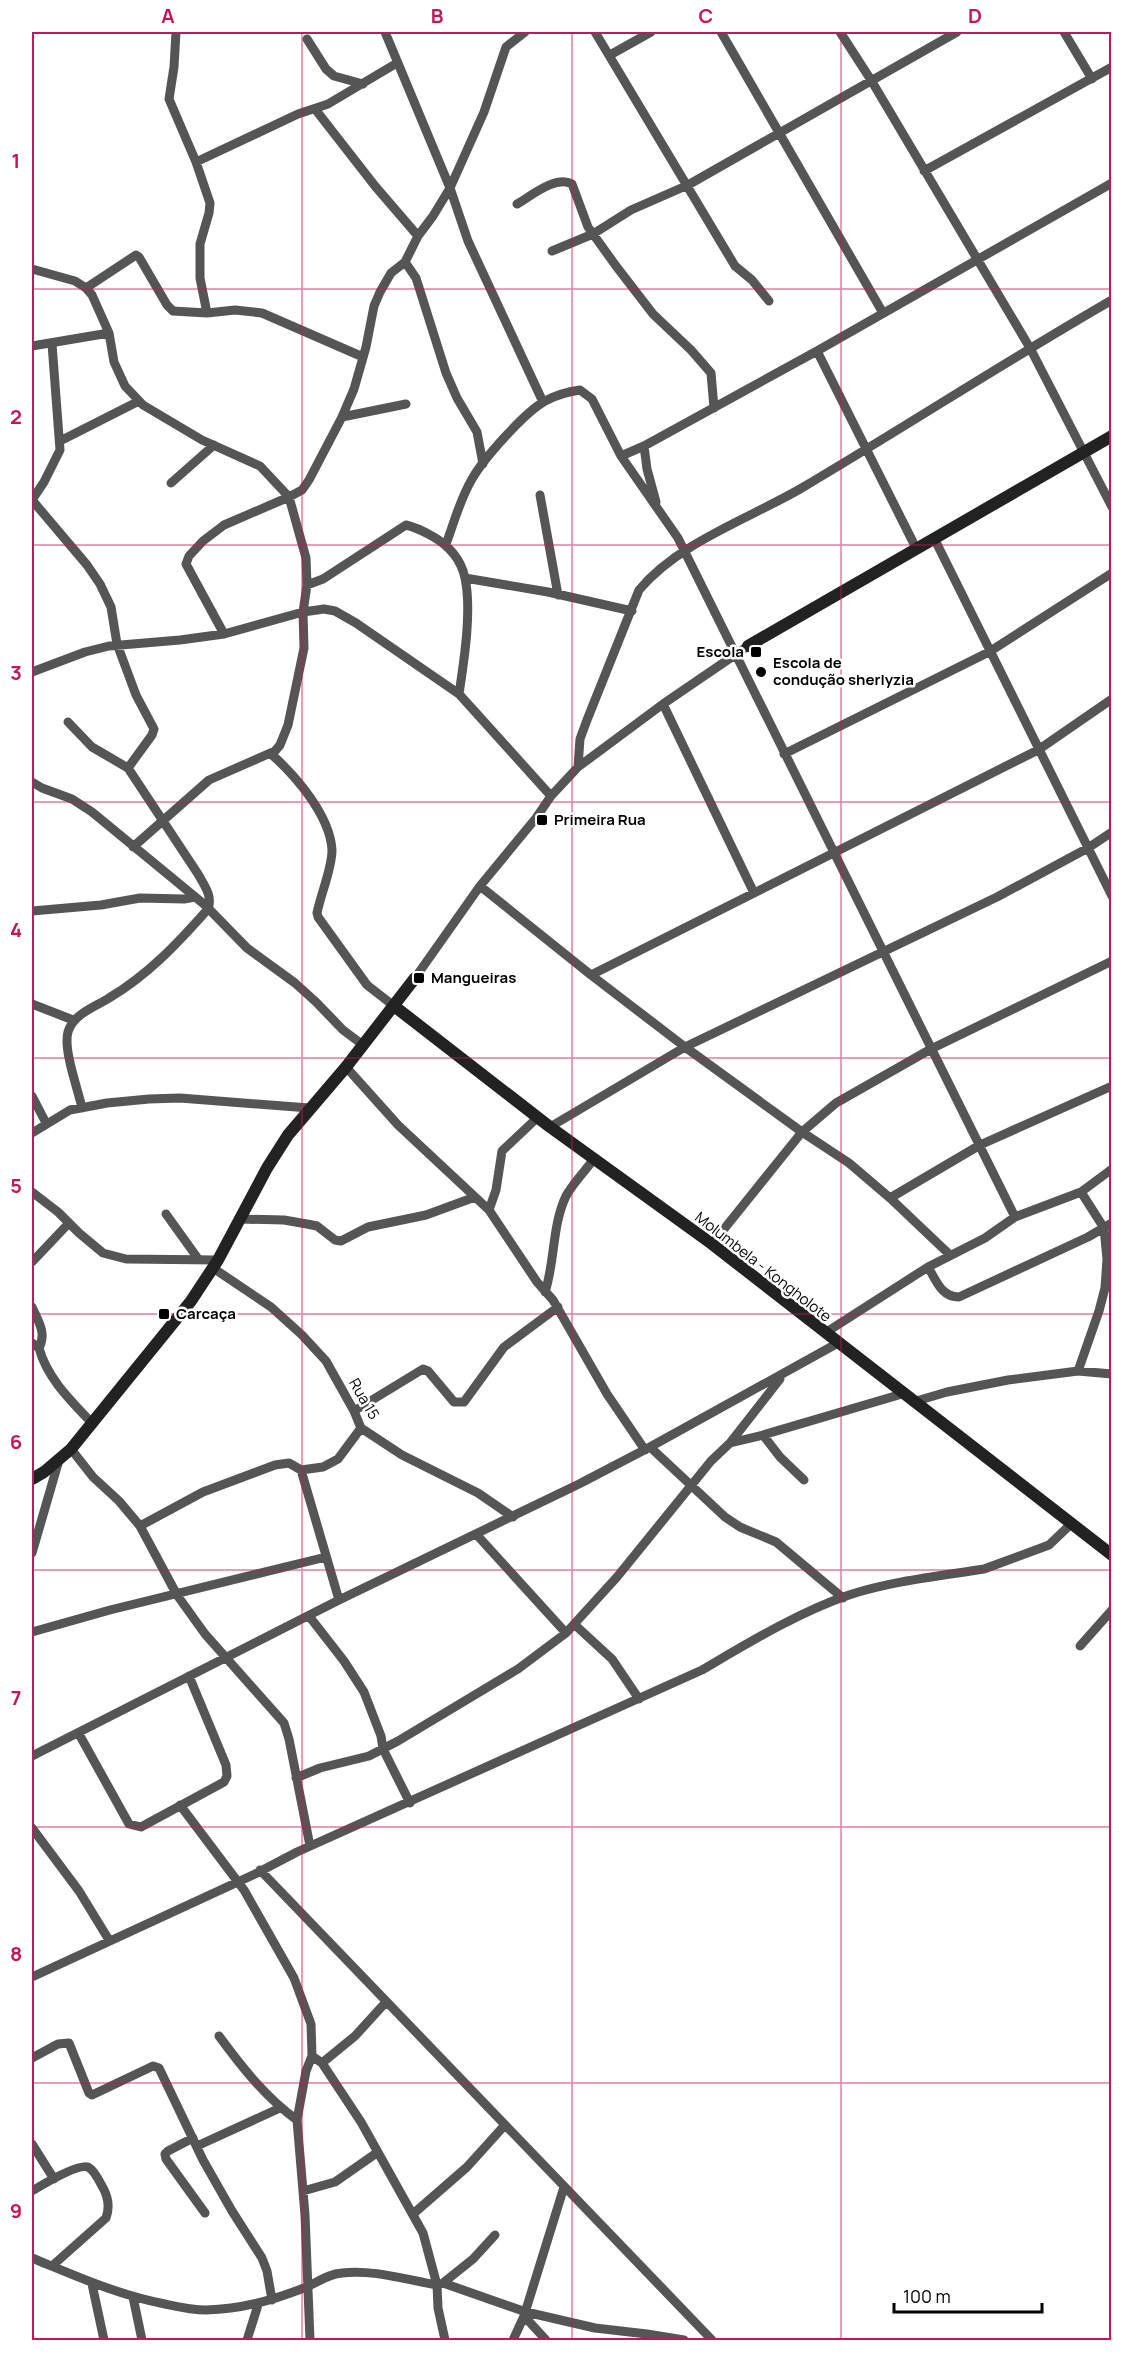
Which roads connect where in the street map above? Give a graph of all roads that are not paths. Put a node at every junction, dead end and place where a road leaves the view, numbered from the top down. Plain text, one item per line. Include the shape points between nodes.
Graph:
1 (176, 32) edge
2 (385, 32) edge
3 (525, 32) edge
4 (595, 32) edge
5 (651, 32) edge
6 (721, 32) edge
7 (840, 32) edge
8 (957, 32) edge
9 (1064, 32) edge
10 (307, 39) dead end
11 (610, 55) junction
12 (397, 63) junction
13 (1112, 67) edge
14 (1092, 79) junction
15 (872, 80) junction
16 (363, 84) junction
17 (315, 109) junction
18 (780, 133) junction
19 (196, 162) junction
20 (924, 171) junction
21 (1112, 183) edge
22 (688, 185) junction
23 (450, 188) junction
24 (517, 204) dead end
25 (593, 234) junction
26 (418, 236) junction
27 (552, 251) dead end
28 (977, 258) junction
29 (405, 262) junction
30 (32, 269) edge
31 (86, 288) junction
32 (1112, 300) edge
33 (768, 301) dead end
34 (207, 313) junction
35 (883, 314) junction
36 (109, 333) junction
37 (52, 344) junction
38 (32, 346) edge
39 (1030, 348) junction
40 (817, 351) junction
41 (363, 357) junction
42 (139, 401) junction
43 (543, 402) junction
44 (406, 404) dead end
45 (714, 408) junction
46 (342, 417) junction
47 (1112, 436) edge
48 (60, 441) junction
49 (214, 445) junction
50 (644, 446) junction
51 (866, 450) junction
52 (1085, 452) junction
53 (621, 456) junction
54 (483, 464) junction
55 (171, 483) dead end
56 (540, 495) dead end
57 (289, 497) junction
58 (32, 500) edge
59 (658, 507) junction
60 (1112, 507) edge
61 (934, 538) junction
62 (446, 544) junction
63 (916, 548) junction
64 (685, 551) junction
65 (1112, 573) edge
66 (465, 578) junction
67 (307, 585) junction
68 (558, 595) junction
69 (303, 612) junction
70 (632, 612) junction
71 (224, 634) junction
72 (117, 644) junction
73 (748, 646) joint
74 (990, 652) junction
75 (736, 654) junction
76 (32, 672) edge
77 (459, 694) junction
78 (1112, 699) edge
79 (663, 704) junction
80 (68, 722) dead end
81 (1038, 750) junction
82 (270, 753) junction
83 (784, 754) junction
84 (578, 767) junction
85 (128, 768) junction
86 (32, 782) edge
87 (551, 796) junction
88 (163, 819) junction
89 (1112, 832) edge
90 (133, 847) junction
91 (1088, 848) junction
92 (834, 853) junction
93 (480, 885) junction
94 (754, 894) junction
95 (1112, 896) edge
96 (195, 897) junction
97 (208, 909) junction
98 (32, 911) edge
99 (883, 953) junction
100 (1112, 961) edge
101 (591, 975) junction
102 (415, 978) joint
103 (32, 1004) edge
104 (394, 1006) junction
105 (73, 1020) junction
106 (363, 1045) junction
107 (685, 1047) junction
108 (931, 1049) junction
109 (346, 1067) junction
110 (1112, 1086) edge
111 (32, 1096) edge
112 (82, 1108) junction
113 (309, 1108) junction
114 (538, 1117) junction
115 (46, 1123) junction
116 (550, 1127) junction
117 (802, 1132) junction
118 (32, 1133) edge
119 (980, 1145) junction
120 (594, 1159) junction
121 (1112, 1169) edge
122 (32, 1192) edge
123 (1081, 1192) junction
124 (475, 1197) junction
125 (890, 1198) junction
126 (489, 1210) junction
127 (166, 1214) dead end
128 (1015, 1217) junction
129 (238, 1219) junction
130 (69, 1223) junction
131 (1108, 1226) edge
132 (712, 1244) junction
133 (950, 1255) junction
134 (199, 1260) junction
135 (32, 1262) edge
136 (215, 1264) junction
137 (928, 1267) junction
138 (545, 1292) junction
139 (32, 1307) edge
140 (558, 1307) junction
141 (825, 1333) junction
142 (838, 1343) junction
143 (35, 1346) edge
144 (1078, 1371) junction
145 (1112, 1374) edge
146 (784, 1375) junction
147 (902, 1394) junction
148 (913, 1402) junction
149 (354, 1411) junction
150 (92, 1423) junction
151 (361, 1428) junction
152 (763, 1435) junction
153 (730, 1443) junction
154 (648, 1448) junction
155 (71, 1449) junction
156 (59, 1460) junction
157 (302, 1470) junction
158 (32, 1479) edge
159 (804, 1480) dead end
160 (692, 1484) junction
161 (513, 1517) junction
162 (1071, 1524) junction
163 (140, 1526) junction
164 (476, 1534) junction
165 (1109, 1549) edge
166 (32, 1553) edge
167 (326, 1557) junction
168 (177, 1595) junction
169 (843, 1598) junction
170 (339, 1600) junction
171 (1112, 1610) edge
172 (309, 1616) junction
173 (574, 1624) junction
174 (32, 1632) edge
175 (566, 1633) junction
176 (1080, 1646) dead end
177 (224, 1658) junction
178 (189, 1676) junction
179 (639, 1698) junction
180 (79, 1734) junction
181 (383, 1749) junction
182 (32, 1756) edge
183 (296, 1778) junction
184 (410, 1803) junction
185 (180, 1805) junction
186 (32, 1828) edge
187 (310, 1846) junction
188 (260, 1870) junction
189 (237, 1882) junction
190 (109, 1940) junction
191 (32, 1977) edge
192 (386, 2002) junction
193 (219, 2036) dead end
194 (312, 2056) junction
195 (32, 2058) edge
196 (322, 2063) junction
197 (280, 2108) junction
198 (297, 2120) junction
199 (504, 2126) junction
200 (195, 2142) junction
201 (32, 2144) edge
202 (378, 2152) junction
203 (54, 2179) junction
204 (564, 2187) junction
205 (32, 2191) edge
206 (303, 2191) junction
207 (205, 2213) dead end
208 (413, 2214) junction
209 (495, 2235) dead end
210 (32, 2258) edge
211 (52, 2266) junction
212 (92, 2284) junction
213 (440, 2284) junction
214 (308, 2286) junction
215 (133, 2297) junction
216 (272, 2300) junction
217 (258, 2305) junction
218 (525, 2314) junction
219 (104, 2340) edge
220 (142, 2340) edge
221 (248, 2340) edge
222 (310, 2340) edge
223 (445, 2340) edge
224 (513, 2340) edge
225 (546, 2340) edge
226 (684, 2340) edge
227 (712, 2340) edge

1 - 19 street via 169,99
2 - 12 street
3 - 23 street via 506,47 484,112
4 - 11 street
5 - 11 street
6 - 18 street
7 - 15 street
8 - 15 street
9 - 14 street
10 - 16 street via 334,76
11 - 22 street
12 - 16 street
12 - 23 street
13 - 14 street
14 - 20 street
15 - 18 street
15 - 20 street
16 - 17 street
17 - 19 street
17 - 26 street
18 - 22 street
18 - 35 street
19 - 34 street via 210,203 200,244 200,278
20 - 28 street
21 - 28 street
22 - 25 street via 631,210
22 - 33 street via 735,266
23 - 26 street
23 - 43 street via 468,241
24 - 25 street via 558,181 567,181 572,183
25 - 27 street
25 - 45 street via 653,314 711,373
26 - 29 street
28 - 35 street
28 - 39 street
29 - 41 street via 391,273 374,306
29 - 54 street via 416,278 446,373 477,432
30 - 31 street
31 - 34 street via 135,255 173,311
31 - 36 street
32 - 39 street
34 - 41 street via 262,313
35 - 40 street
36 - 37 street
36 - 42 street via 119,374
37 - 38 street
37 - 48 street
39 - 51 street
39 - 52 street
40 - 45 street
40 - 51 street
41 - 46 street
42 - 48 street
42 - 49 street
43 - 53 street via 562,393 585,393 592,399
43 - 54 street
44 - 46 street
45 - 50 street
46 - 57 street via 302,490
47 - 52 street
48 - 58 street via 57,459
49 - 55 street
49 - 57 street via 260,466
50 - 53 street
50 - 59 street
51 - 63 street
51 - 64 street
52 - 60 street
52 - 61 street
53 - 59 street
54 - 62 street via 472,479
56 - 68 street
57 - 67 street via 306,558
57 - 71 street via 224,525 189,556 186,564
58 - 72 street via 100,584 111,607
59 - 64 street
61 - 63 street
61 - 74 street
62 - 66 street
62 - 67 street via 406,525 323,579
63 - 73 street
64 - 70 street via 650,577 639,590
64 - 75 street
65 - 74 street
66 - 68 street
66 - 77 street via 467,624
67 - 69 street
68 - 70 street
69 - 71 street
69 - 77 street via 324,609 342,615
69 - 82 street via 304,648 288,725 280,745
70 - 84 street via 580,739
71 - 72 street
72 - 76 street
72 - 85 street via 154,729
73 - 75 street
74 - 81 street
74 - 83 street
75 - 79 street
75 - 83 street
77 - 87 street
78 - 81 street
79 - 84 street
79 - 94 street
80 - 85 street via 92,747
81 - 91 street
81 - 92 street
82 - 88 street via 208,780
82 - 104 street via 296,779 329,833 332,852 318,918 367,985
83 - 92 street
84 - 87 street
85 - 88 street
86 - 90 street via 72,799
87 - 93 street
88 - 90 street
88 - 97 street via 208,892
89 - 91 street
90 - 96 street
91 - 95 street
91 - 99 street
92 - 94 street
92 - 99 street
93 - 101 street
93 - 102 street
94 - 101 street
96 - 97 street
96 - 98 street via 140,898
97 - 105 street via 159,962
97 - 106 street via 247,948 295,983
99 - 107 street
99 - 108 street
100 - 108 street
101 - 107 street
102 - 104 street
103 - 105 street
104 - 106 street
104 - 114 street, Molumbela - Kongholote
105 - 112 street via 67,1034
106 - 109 street
107 - 116 street
107 - 117 street
108 - 117 street via 836,1102
108 - 119 street
109 - 113 street
109 - 124 street via 398,1125
110 - 119 street
111 - 115 street
112 - 113 street via 180,1098
112 - 115 street
113 - 129 street via 288,1135
114 - 116 street, Molumbela - Kongholote
114 - 126 street via 502,1151
115 - 118 street
116 - 120 street, Molumbela - Kongholote
117 - 125 street via 849,1163
117 - 132 street
119 - 125 street
119 - 128 street
120 - 132 street, Molumbela - Kongholote
120 - 138 street via 566,1196
121 - 123 street
122 - 130 street
123 - 128 street
123 - 131 street
124 - 126 street
124 - 129 street via 426,1215 368,1227 341,1241 317,1226 284,1220
125 - 133 street
126 - 138 street
127 - 134 street
128 - 133 street
129 - 136 street
130 - 134 street via 96,1248 111,1255 126,1259
130 - 135 street
131 - 137 street via 959,1297 944,1293
131 - 144 street via 1105,1288
132 - 141 street, Molumbela - Kongholote
133 - 137 street
134 - 136 street
136 - 149 street, Rua 15 via 271,1307 326,1360
136 - 150 street via 191,1300
137 - 141 street
138 - 140 street
139 - 143 street via 43,1333 42,1341
140 - 149 street via 504,1347 464,1402 454,1402 423,1370
140 - 154 street via 592,1371
141 - 142 street, Molumbela - Kongholote
142 - 146 street
142 - 147 street, Molumbela - Kongholote
143 - 150 street via 51,1376
144 - 145 street
144 - 148 street via 965,1388
146 - 153 street
146 - 154 street
147 - 148 street, Molumbela - Kongholote
147 - 152 street
148 - 162 street, Molumbela - Kongholote
149 - 151 street, Rua 15
150 - 155 street
151 - 157 street via 338,1459 323,1467
151 - 161 street, Rua 15 via 402,1455 478,1493
152 - 153 street
152 - 159 street
153 - 160 street
154 - 160 street
154 - 161 street
155 - 156 street
155 - 163 street
156 - 158 street
156 - 166 street
157 - 163 street via 289,1463 275,1465 203,1492
157 - 167 street
160 - 169 street via 725,1517 776,1542
160 - 173 street
161 - 164 street
162 - 165 street, Molumbela - Kongholote
162 - 169 street via 1049,1545 991,1567 878,1587
163 - 168 street
164 - 170 street
164 - 175 street
167 - 168 street
167 - 170 street
168 - 174 street
168 - 177 street
169 - 179 street
170 - 172 street
171 - 176 street
172 - 177 street
172 - 181 street via 364,1692
173 - 175 street
173 - 179 street via 612,1659
175 - 181 street via 518,1669
177 - 178 street
177 - 183 street via 284,1723
178 - 180 street
178 - 185 street via 227,1776 224,1782
179 - 184 street
180 - 182 street
180 - 185 street via 129,1824 141,1827
181 - 183 street
181 - 184 street
183 - 187 street
184 - 187 street
185 - 189 street
186 - 190 street via 79,1891
187 - 188 street
188 - 189 street
188 - 192 street
189 - 190 street
189 - 194 street via 294,1978 311,2024
190 - 191 street
192 - 196 street via 355,2036
192 - 199 street
193 - 197 street
194 - 196 street
194 - 198 street
195 - 200 street via 58,2044 69,2043 92,2095 156,2066
196 - 202 street
197 - 198 street
197 - 200 street
198 - 206 street
199 - 204 street
199 - 208 street via 467,2167
200 - 207 street via 165,2154
200 - 216 street via 262,2258
201 - 203 street
202 - 206 street via 335,2182
202 - 208 street
203 - 205 street
203 - 211 street via 87,2167 104,2189 108,2209 106,2218
204 - 218 street
204 - 227 street
206 - 214 street
208 - 213 street
209 - 213 street via 473,2259
210 - 211 street
211 - 212 street
212 - 215 street
212 - 219 street
213 - 214 street via 356,2272 325,2277
213 - 218 street
213 - 223 street via 438,2308
214 - 216 street
214 - 222 street
215 - 217 street via 204,2310
215 - 220 street
216 - 217 street
217 - 221 street
218 - 224 street
218 - 225 street
218 - 226 street

